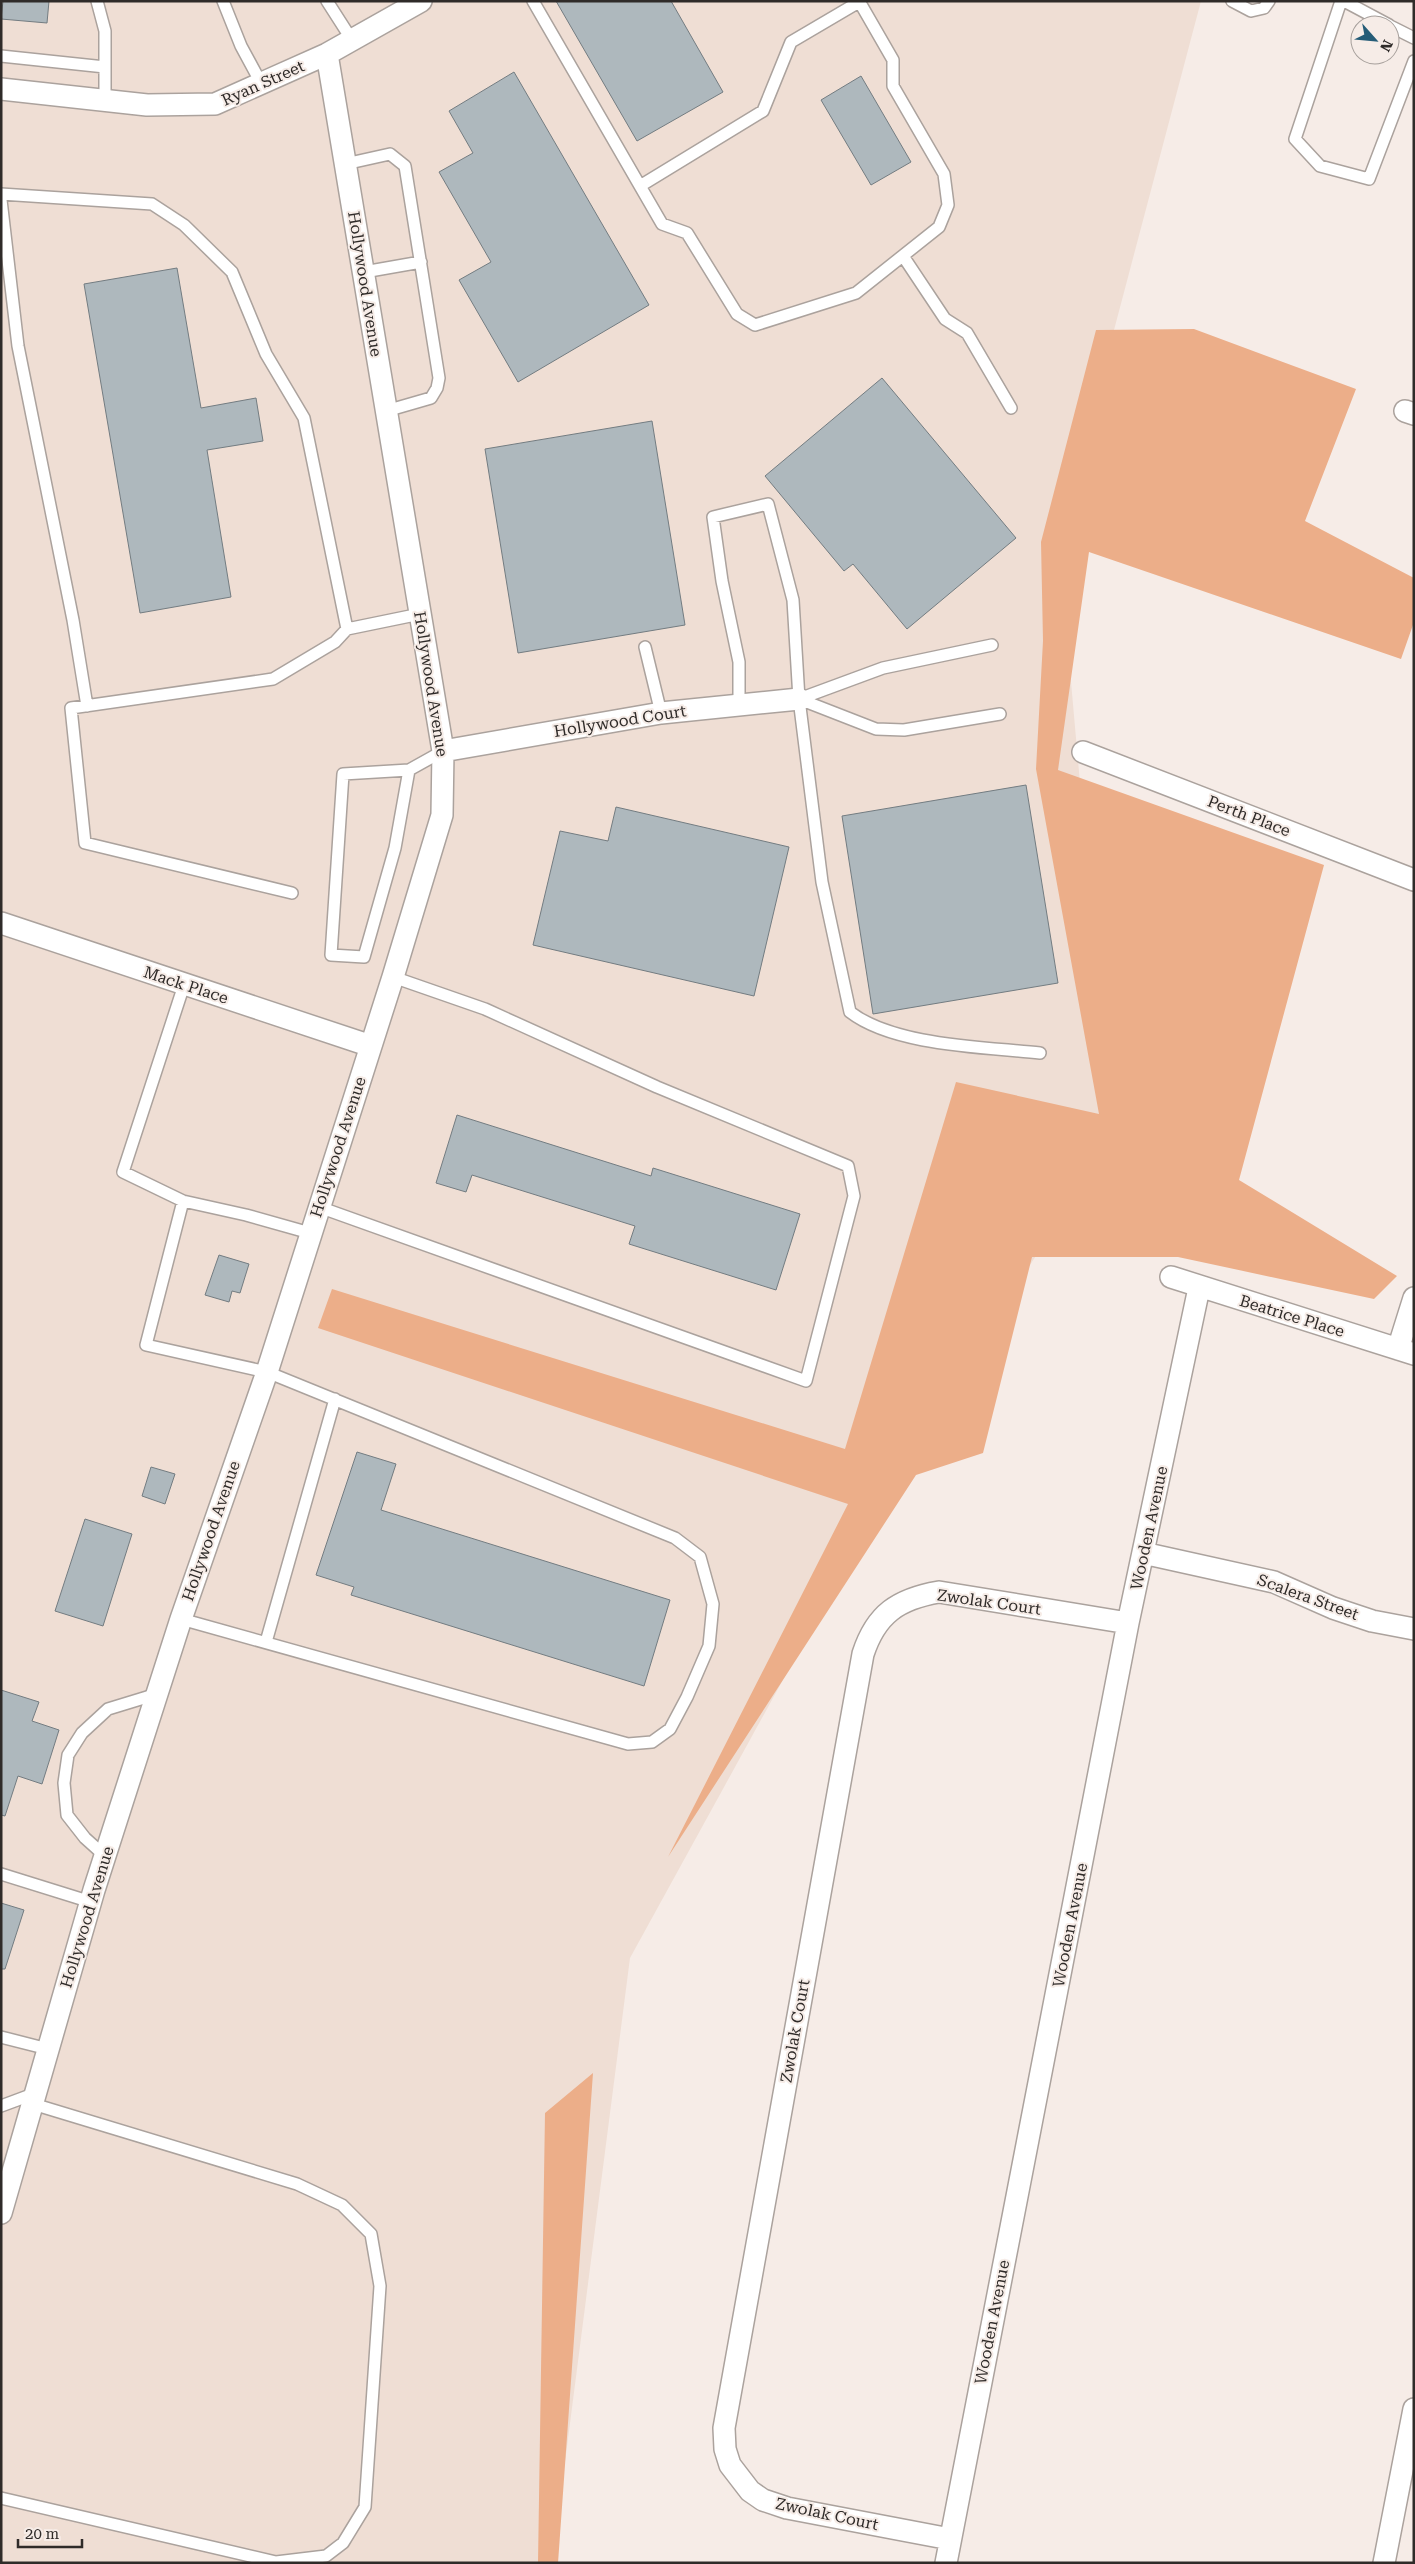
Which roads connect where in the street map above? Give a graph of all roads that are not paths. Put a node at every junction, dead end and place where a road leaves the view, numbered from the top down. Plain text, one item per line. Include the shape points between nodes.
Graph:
1 (97, 1) edge
2 (223, 1) edge
3 (327, 1) edge
4 (421, 1) edge
5 (533, 1) edge
6 (1232, 1) edge
7 (1269, 1) edge
8 (1343, 1) edge
9 (859, 2) edge
10 (1370, 15) edge
11 (1400, 31) edge
12 (1414, 38) edge
13 (352, 40) junction
14 (327, 54) junction
15 (1, 56) edge
16 (1414, 61) edge
17 (105, 67) junction
18 (261, 83) junction
19 (1, 89) edge
20 (105, 101) junction
21 (345, 164) junction
22 (640, 186) junction
23 (1, 194) edge
24 (1, 200) edge
25 (903, 256) junction
26 (421, 262) junction
27 (364, 272) junction
28 (1011, 408) dead end
29 (386, 411) junction
30 (420, 614) junction
31 (347, 629) junction
32 (992, 645) dead end
33 (645, 647) dead end
34 (798, 699) junction
35 (739, 705) junction
36 (87, 706) junction
37 (661, 713) junction
38 (1000, 714) dead end
39 (443, 751) junction
40 (1083, 752) dead end
41 (409, 770) junction
42 (1414, 880) edge
43 (292, 893) dead end
44 (1, 923) edge
45 (393, 978) junction
46 (184, 984) junction
47 (371, 1046) junction
48 (1040, 1053) dead end
49 (183, 1201) junction
50 (319, 1207) junction
51 (310, 1233) junction
52 (1171, 1277) dead end
53 (1199, 1288) junction
54 (1414, 1298) edge
55 (1406, 1351) edge
56 (267, 1372) junction
57 (335, 1398) junction
58 (1144, 1554) junction
59 (181, 1619) junction
60 (1128, 1624) junction
61 (1414, 1629) edge
62 (266, 1642) junction
63 (157, 1694) junction
64 (105, 1856) junction
65 (1, 1874) edge
66 (91, 1902) junction
67 (1, 2037) edge
68 (48, 2049) junction
69 (34, 2099) junction
70 (1, 2106) edge
71 (1, 2213) edge
72 (1414, 2409) edge
73 (1, 2498) edge
74 (950, 2539) junction
75 (946, 2563) edge
76 (1384, 2563) edge

1 - 17 lane via 105,31
2 - 18 lane via 241,46
3 - 13 lane
4 - 13 street, Ryan Street
5 - 22 lane
6 - 7 lane via 1251,11 1264,8
8 - 10 lane
8 - 16 lane via 1295,139 1320,166 1369,179
9 - 22 lane via 791,42 763,111
9 - 25 lane via 893,60 893,86 944,174 948,205 939,227
11 - 12 lane
13 - 14 street, Ryan Street
14 - 18 street, Ryan Street
14 - 21 street, Hollywood Avenue
15 - 17 lane
17 - 20 lane
18 - 20 street, Ryan Street via 214,104 146,106
19 - 20 street, Ryan Street
21 - 26 lane via 390,154 405,166
21 - 27 street, Hollywood Avenue
22 - 25 lane via 662,224 686,234 737,314 755,325 856,293
23 - 31 lane via 152,204 184,225 232,272 266,354 304,418
24 - 36 lane via 18,346
25 - 28 lane via 945,319 967,333
26 - 27 lane
26 - 29 lane via 439,378 437,388 431,398
27 - 29 street, Hollywood Avenue
29 - 30 street, Hollywood Avenue
30 - 31 lane
30 - 39 street, Hollywood Avenue
31 - 36 lane via 335,642 273,680
32 - 34 lane via 883,668
33 - 37 lane
34 - 35 street, Hollywood Court
34 - 35 lane via 793,600 768,504 713,517 739,662
34 - 38 lane via 876,729 904,730
34 - 48 lane via 822,882 850,1012 864,1022 910,1038
35 - 37 street, Hollywood Court
36 - 43 lane via 71,708 85,843
37 - 39 street, Hollywood Court
39 - 41 lane
39 - 45 street, Hollywood Avenue via 442,815
40 - 42 street, Perth Place
41 - 41 lane via 343,774 331,955 364,957 395,848
44 - 46 street, Mack Place
45 - 47 street, Hollywood Avenue
45 - 50 lane via 485,1009 657,1087 848,1166 854,1196 806,1381
46 - 47 street, Mack Place
46 - 49 lane via 124,1172
47 - 50 street, Hollywood Avenue
49 - 51 lane
49 - 56 lane via 146,1345
50 - 51 street, Hollywood Avenue
51 - 56 street, Hollywood Avenue
52 - 53 street, Beatrice Place
53 - 55 street, Beatrice Place
53 - 58 street, Wooden Avenue
54 - 55 street
56 - 57 lane
56 - 59 street, Hollywood Avenue
57 - 62 lane
57 - 62 lane via 675,1538 700,1557 713,1604 709,1646 688,1697 670,1729 652,1742 628,1744
58 - 60 street, Wooden Avenue
58 - 61 street, Scalera Street via 1274,1582 1333,1608
59 - 62 lane
59 - 63 street, Hollywood Avenue
60 - 74 street, Wooden Avenue
60 - 74 street, Zwolak Court via 939,1592 915,1596 893,1607 876,1625 863,1654 724,2428 725,2449 730,2465 750,2490 763,2500 778,2506
63 - 64 street, Hollywood Avenue
63 - 64 lane via 108,1709 82,1733 68,1755 64,1783 67,1815
64 - 66 street, Hollywood Avenue
65 - 66 lane
66 - 68 street, Hollywood Avenue
67 - 68 lane
68 - 69 street, Hollywood Avenue
69 - 70 lane
69 - 71 street, Hollywood Avenue
69 - 73 lane via 297,2184 342,2205 371,2234 380,2286 365,2507 343,2543 326,2556 276,2562
72 - 76 street
74 - 75 street, Wooden Avenue

